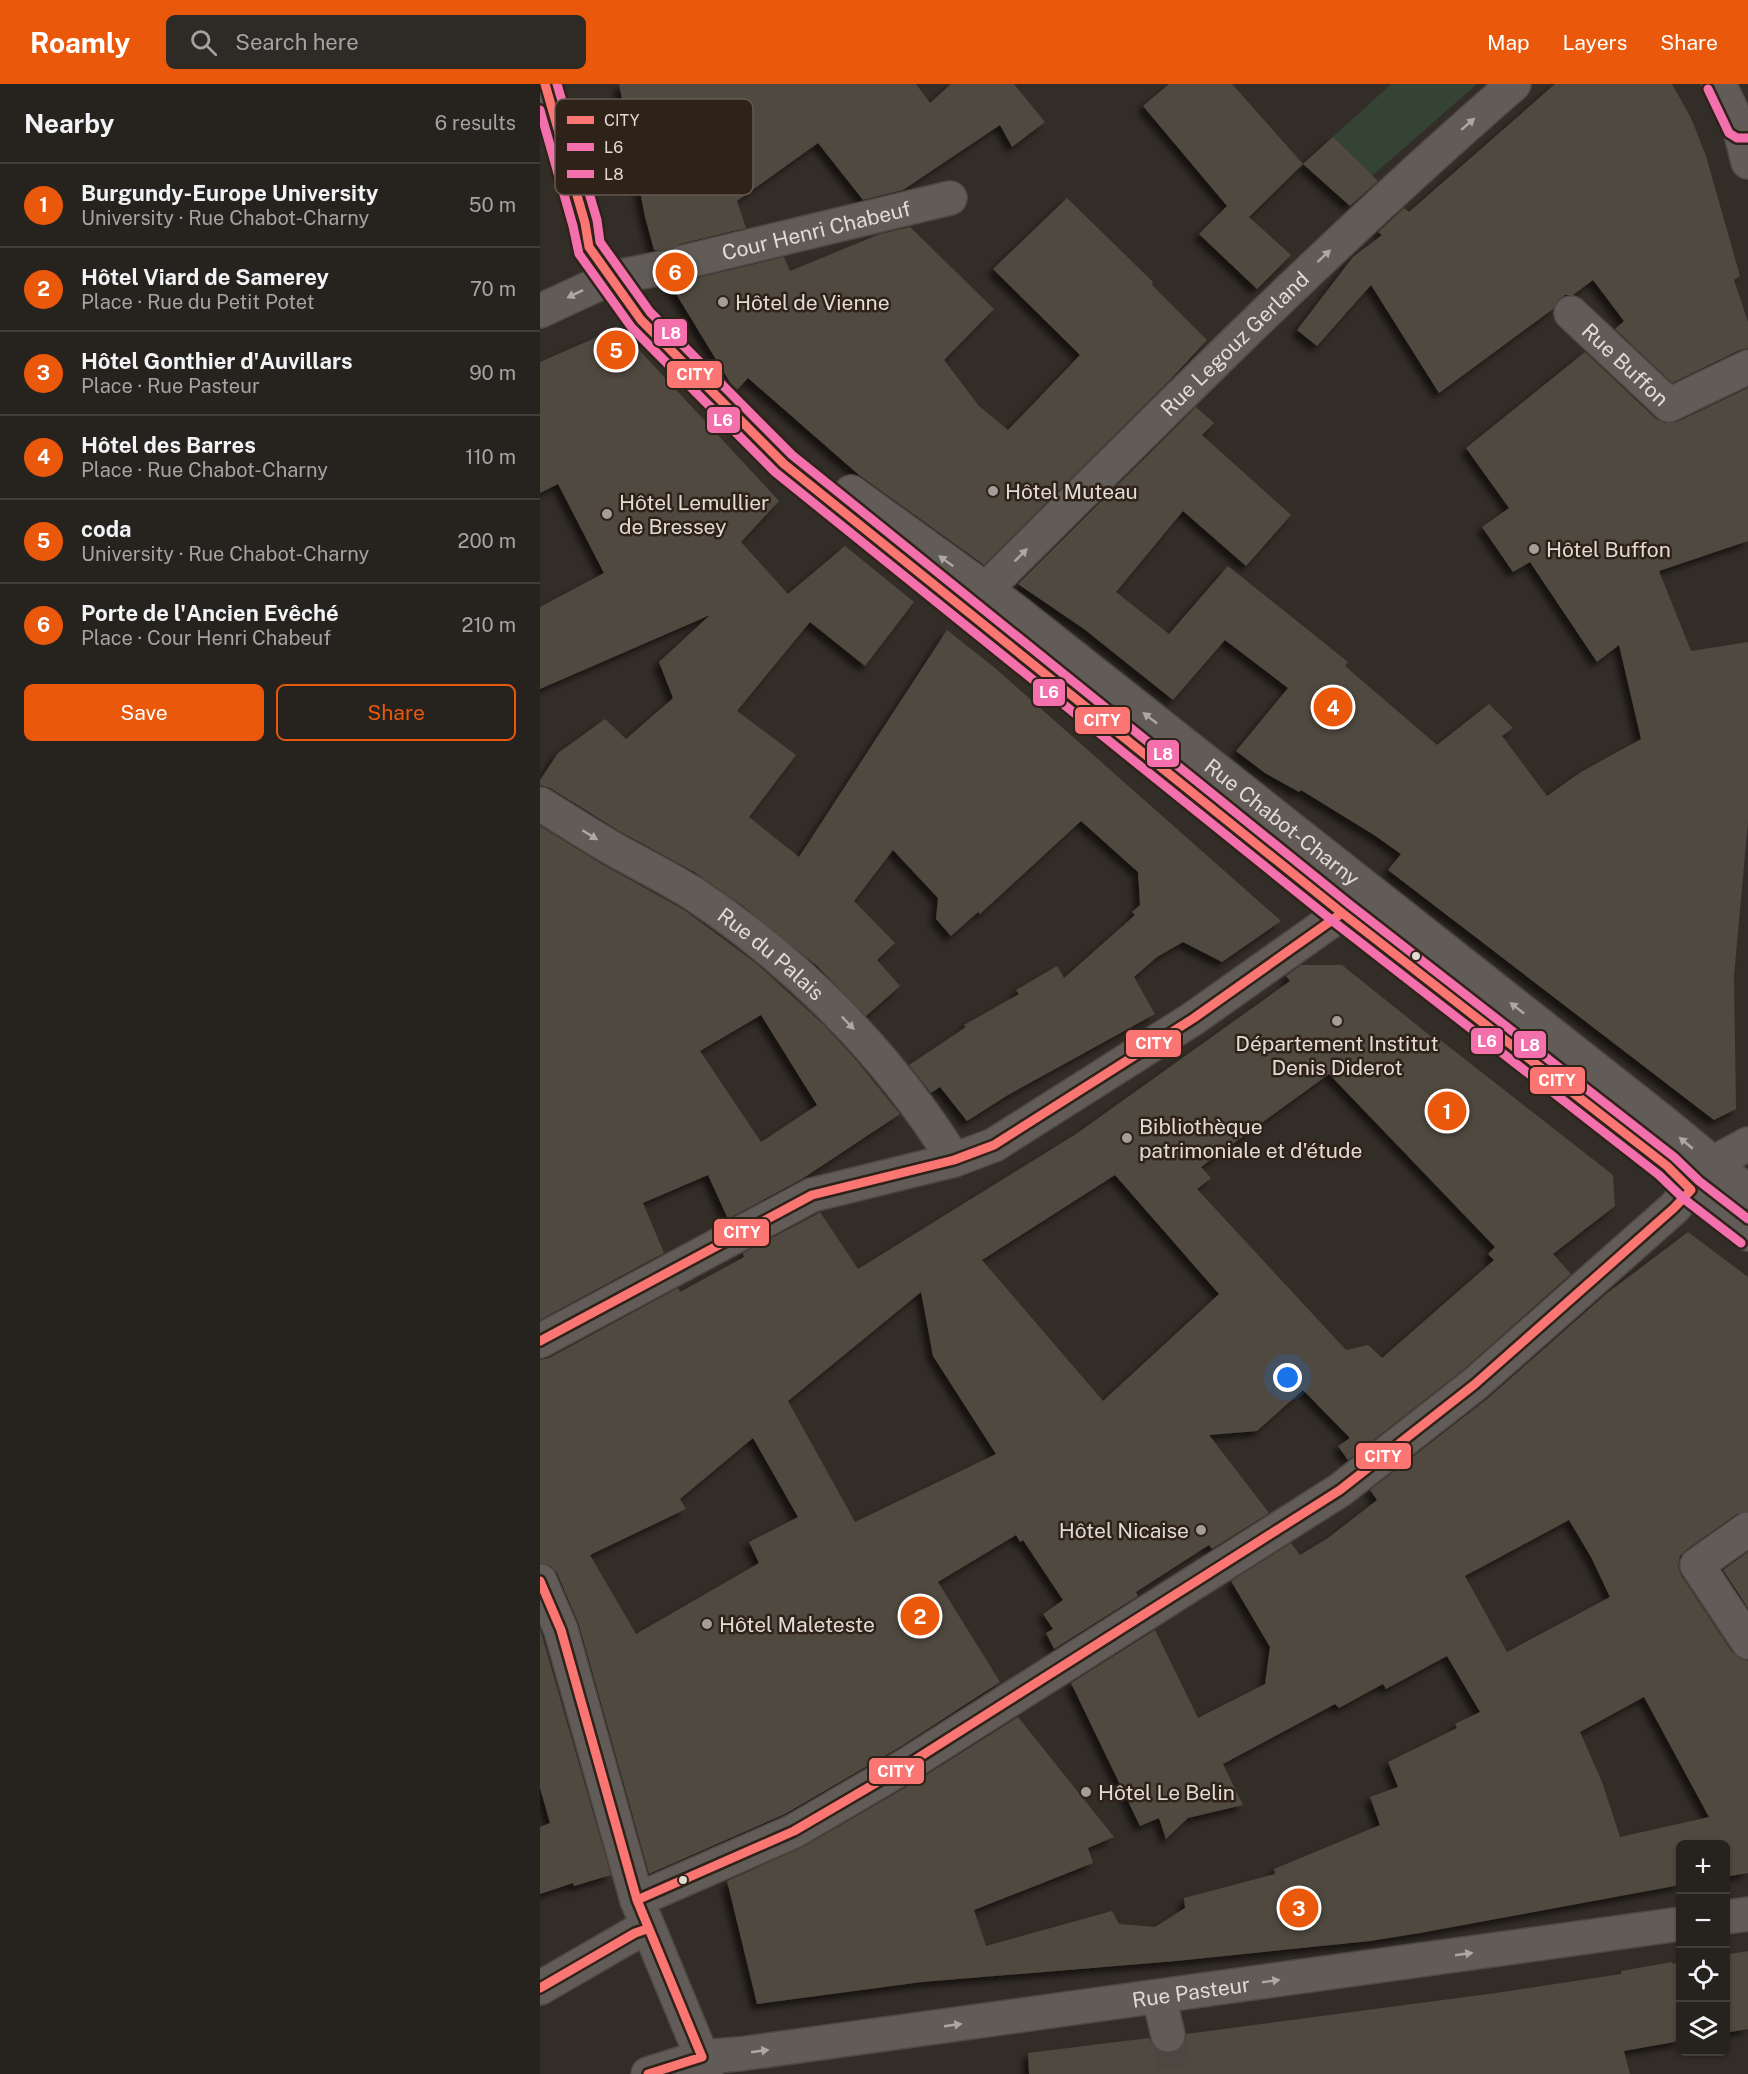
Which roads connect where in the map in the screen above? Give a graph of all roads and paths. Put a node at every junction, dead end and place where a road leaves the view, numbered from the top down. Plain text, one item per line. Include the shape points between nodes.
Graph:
1 (545, 84) edge
2 (1514, 84) edge
3 (1719, 84) edge
4 (555, 119) edge
5 (1743, 126) edge
6 (1748, 162) edge
7 (577, 195) edge
8 (950, 198) dead end
9 (611, 278) junction
10 (540, 311) edge
11 (1571, 313) dead end
12 (1748, 366) edge
13 (975, 600) junction
14 (540, 804) edge
15 (1370, 893) junction
16 (1342, 913) junction
17 (1748, 1144) edge
18 (954, 1160) junction
19 (1711, 1164) junction
20 (1690, 1190) junction
21 (1748, 1192) edge
22 (1748, 1215) edge
23 (1748, 1234) edge
24 (540, 1341) edge
25 (1748, 1529) edge
26 (1748, 1535) edge
27 (540, 1581) edge
28 (1748, 1633) edge
29 (1748, 1641) edge
30 (1748, 1914) edge
31 (642, 1915) junction
32 (1730, 1916) edge
33 (1676, 1925) edge
34 (540, 1988) edge
35 (1160, 1997) junction
36 (1168, 2035) tunnel mouth
37 (704, 2065) edge
38 (648, 2074) edge

1 - 4 street, Rue Chabot-Charny
13 -> 2 street, Rue Legouz Gerland via 1272,306
3 - 5 street
5 - 6 street
7 - 9 street, Rue Chabot-Charny via 589,247
8 - 9 street, Cour Henri Chabeuf
9 -> 10 street, Cour Henri Chabeuf
9 - 13 street, Rue Chabot-Charny via 641,320 784,464
11 - 12 street, Rue Buffon via 1669,405
15 -> 13 street, Rue Chabot-Charny via 1010,607
13 - 16 street, Rue Chabot-Charny via 1007,642
14 -> 18 street, Rue du Palais via 692,893 812,986 891,1071 929,1119
15 - 16 street, Rue Chabot-Charny
19 -> 15 street, Rue Chabot-Charny via 1663,1122
16 - 18 street via 1194,1018 1004,1139
16 - 20 street, Rue Chabot-Charny via 1667,1166
17 - 19 street
18 - 24 street via 812,1195
19 - 20 street
19 - 21 street, Rue Chabot-Charny
20 - 22 street via 1724,1198
20 - 23 street, Rue Chabot-Charny
20 - 31 street via 1475,1384 1340,1490 910,1763
25 - 29 street via 1697,1565
26 - 28 street via 1704,1566
27 - 31 street via 561,1630
30 - 32 street
31 - 34 street via 635,1933
31 - 37 street
35 -> 33 street, Rue Pasteur
35 - 36 street
37 -> 35 street, Rue Pasteur via 740,2054
37 - 38 street, Rue Pasteur

